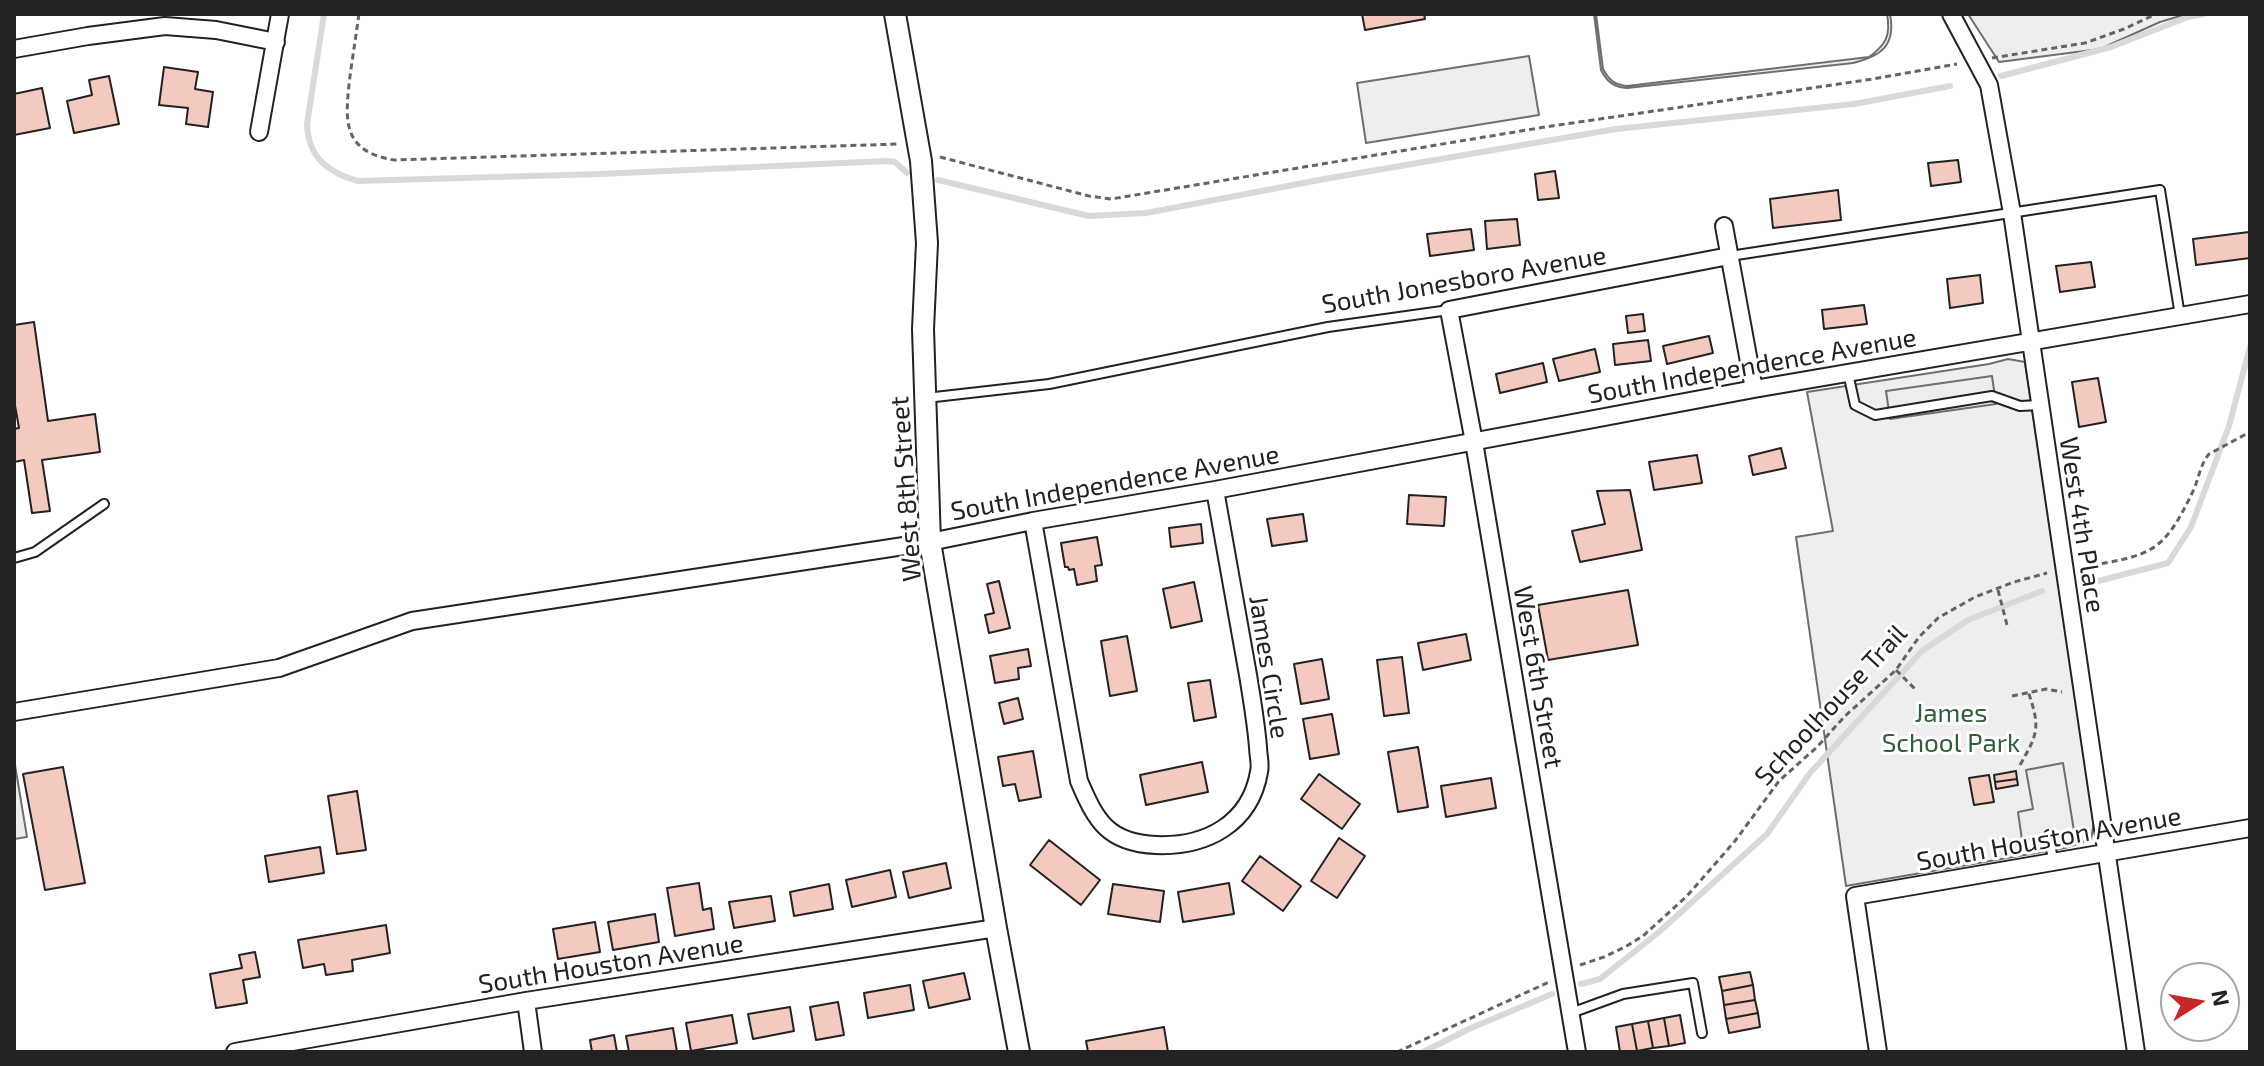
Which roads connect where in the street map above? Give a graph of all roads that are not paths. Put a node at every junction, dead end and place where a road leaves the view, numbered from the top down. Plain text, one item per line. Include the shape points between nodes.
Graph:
1 (280, 14) edge
2 (895, 14) edge
3 (1951, 14) edge
4 (276, 42) junction
5 (14, 49) edge
6 (259, 132) dead end
7 (2012, 213) junction
8 (1724, 226) dead end
9 (1729, 256) junction
10 (2250, 304) edge
11 (1449, 310) junction
12 (2180, 316) junction
13 (2030, 341) junction
14 (1848, 373) junction
15 (1754, 389) junction
16 (926, 398) junction
17 (2040, 405) junction
18 (1474, 442) junction
19 (1215, 490) junction
20 (104, 504) dead end
21 (1033, 521) junction
22 (930, 542) junction
23 (14, 558) edge
24 (14, 712) edge
25 (2250, 828) edge
26 (2049, 835) dead end
27 (2107, 853) junction
28 (2054, 862) junction
29 (996, 928) junction
30 (526, 1001) junction
31 (1571, 1013) junction
32 (1702, 1033) dead end
33 (235, 1052) edge
34 (533, 1052) edge
35 (1019, 1052) edge
36 (1577, 1052) edge
37 (1878, 1052) edge
38 (2136, 1052) edge

1 - 4 street
2 - 16 street, West 8th Street via 919,150 927,243
3 - 7 street, West 4th Place via 1989,85
4 - 5 street via 165,26
4 - 6 street
7 - 9 lane, South Jonesboro Avenue
7 - 12 lane via 2160,190
7 - 13 street, West 4th Place
8 - 9 street
9 - 11 street, South Jonesboro Avenue
9 - 15 street
10 - 12 street, South Independence Avenue
11 - 16 lane, South Jonesboro Avenue via 1281,336 1049,384
11 - 18 street, West 6th Street
12 - 13 street, South Independence Avenue
13 - 14 street, South Independence Avenue
13 - 17 street, West 4th Place
14 - 15 street, South Independence Avenue
14 - 17 lane via 1855,405 1875,415 1992,396 2020,406
15 - 18 street, South Independence Avenue
16 - 22 street, West 8th Street
17 - 27 street, West 4th Place
18 - 19 street, South Independence Avenue
18 - 31 street, West 6th Street
19 - 21 street, South Independence Avenue
19 - 21 street, James Circle via 1260,770 1239,816 1218,833 1187,843 1125,841 1100,823 1090,806 1079,781
20 - 23 lane via 35,552
21 - 22 street, South Independence Avenue
22 - 24 street, South Independence Avenue via 412,621 279,668
22 - 29 street, West 8th Street
25 - 27 street, South Houston Avenue
26 - 28 lane
27 - 28 street, South Houston Avenue
27 - 38 street, West 4th Place
28 - 37 street, South Houston Avenue via 1855,896
29 - 30 street, South Houston Avenue
29 - 35 street, West 8th Street
30 - 33 street, South Houston Avenue
30 - 34 street
31 - 32 lane via 1623,994 1693,983
31 - 36 street, West 6th Street

